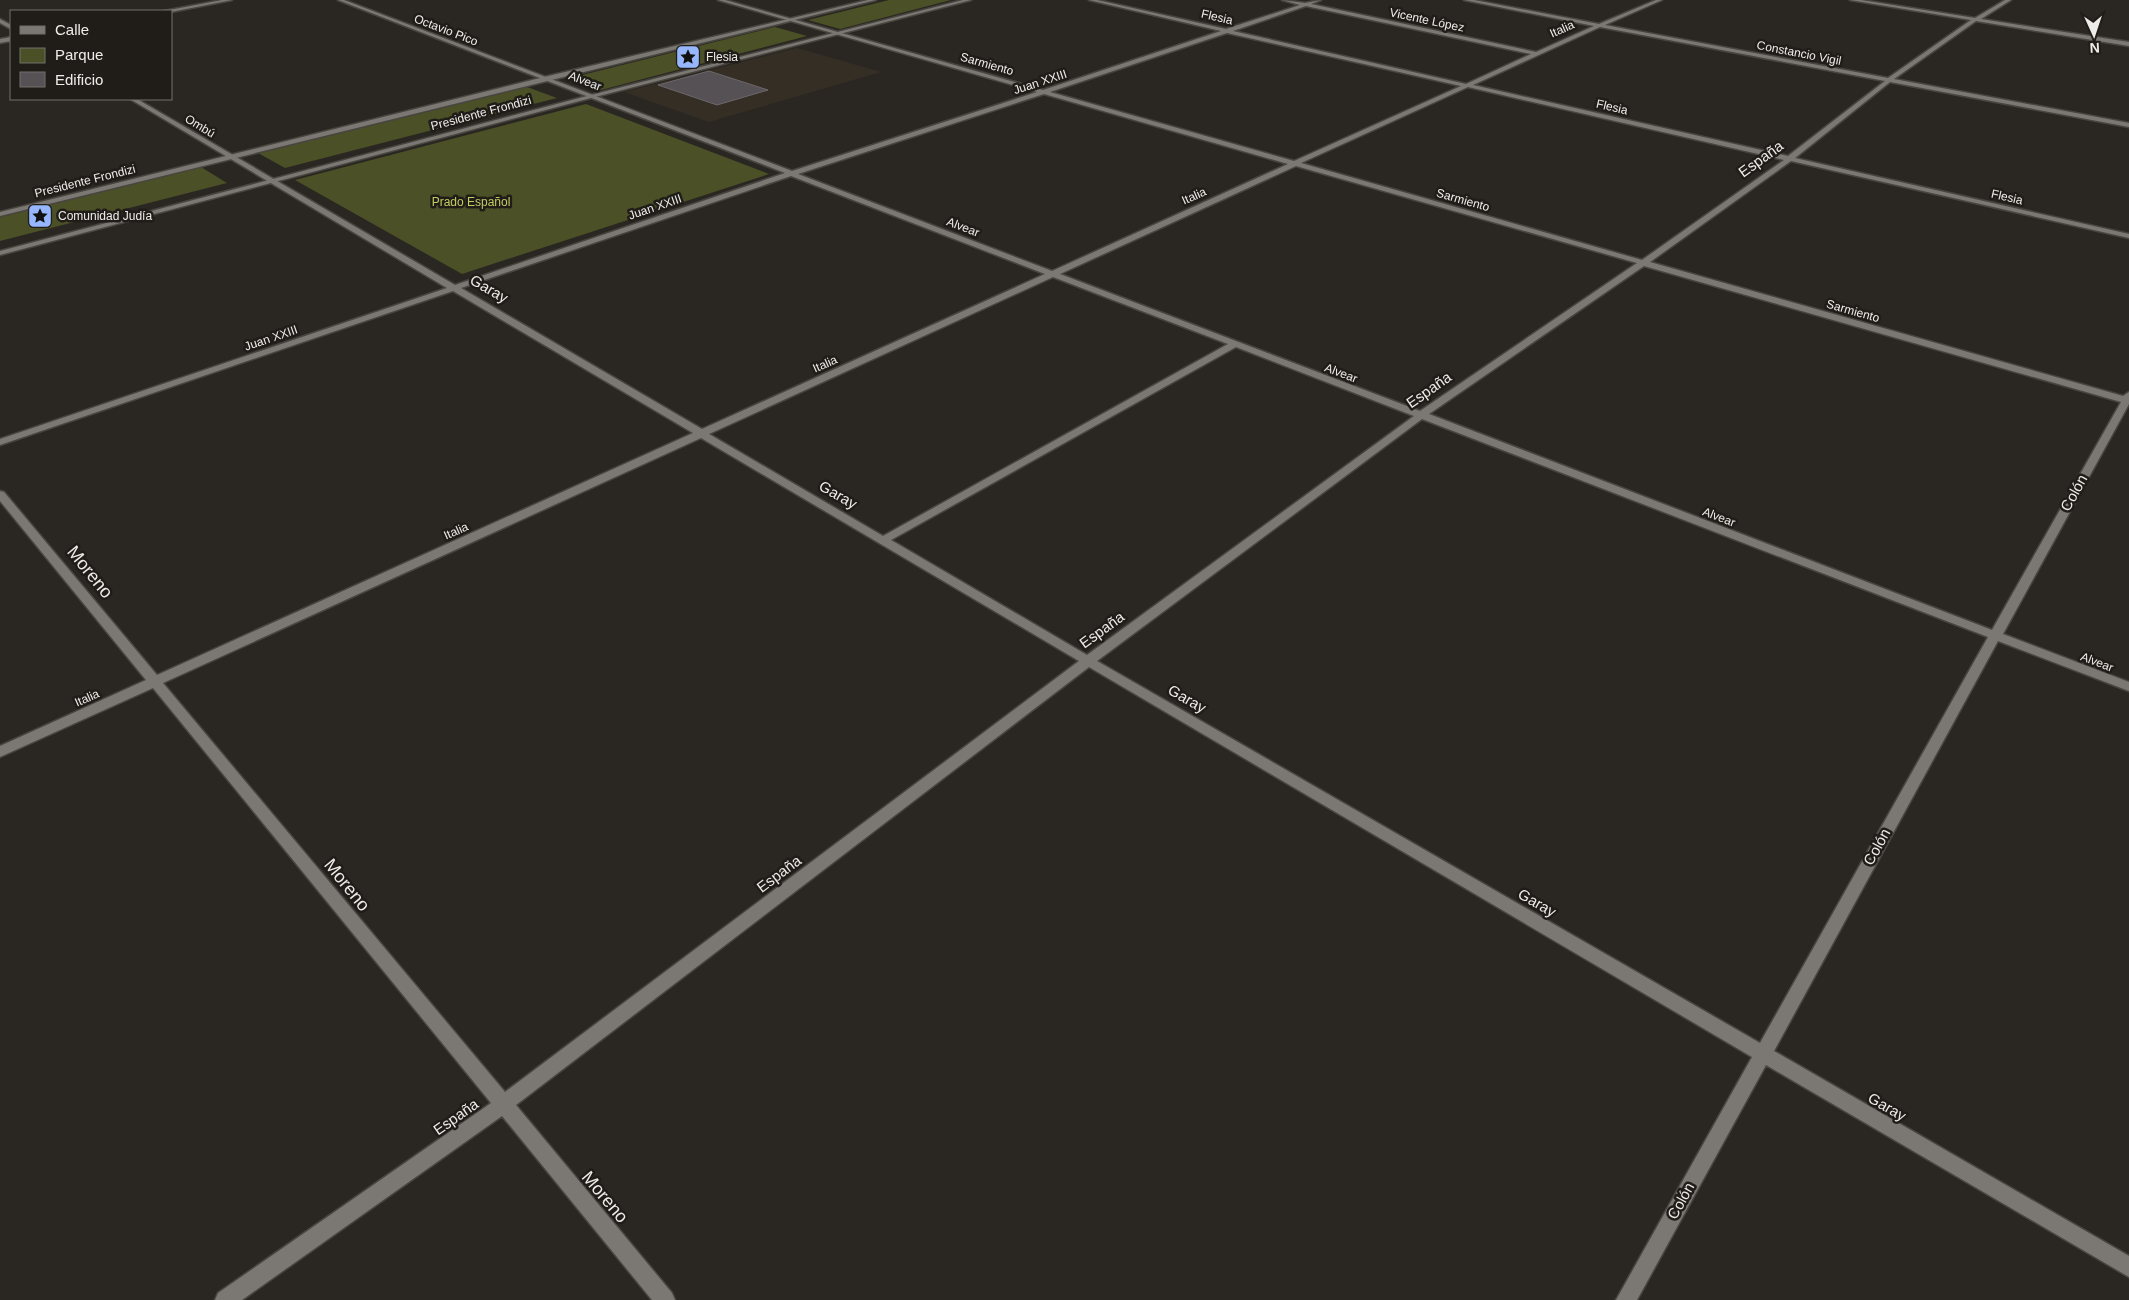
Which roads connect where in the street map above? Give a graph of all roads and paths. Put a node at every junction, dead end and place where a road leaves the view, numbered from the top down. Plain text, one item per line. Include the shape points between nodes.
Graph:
1 (230, 0) edge
2 (340, 0) edge
3 (720, 0) edge
4 (874, 0) edge
5 (969, 0) edge
6 (1091, 0) edge
7 (1284, 0) edge
8 (1319, 0) edge
9 (1466, 0) edge
10 (1660, 0) edge
11 (1852, 0) edge
12 (2009, 0) edge
13 (1306, 4) junction
14 (172, 10) edge
15 (791, 20) junction
16 (1975, 20) junction
17 (1600, 26) junction
18 (1228, 32) junction
19 (839, 34) junction
20 (2129, 44) edge
21 (1537, 54) junction
22 (544, 79) junction
23 (1889, 80) junction
24 (1467, 86) junction
25 (1044, 92) junction
26 (589, 96) junction
27 (134, 100) edge
28 (2129, 125) edge
29 (230, 157) junction
30 (1789, 159) junction
31 (1295, 164) junction
32 (790, 174) junction
33 (270, 180) junction
34 (0, 214) edge
35 (2129, 236) edge
36 (0, 253) edge
37 (1643, 263) junction
38 (1051, 274) junction
39 (453, 287) junction
40 (1234, 345) junction
41 (2128, 398) edge
42 (1420, 416) junction
43 (702, 434) junction
44 (0, 442) edge
45 (0, 494) edge
46 (884, 540) junction
47 (1995, 636) junction
48 (1088, 661) junction
49 (154, 682) junction
50 (2129, 688) edge
51 (0, 752) edge
52 (1763, 1053) junction
53 (502, 1105) junction
54 (2129, 1267) edge
55 (224, 1300) edge
56 (665, 1300) edge
57 (1626, 1300) edge

1 - 14 street
2 - 22 street, Octavio Pico
3 - 15 street, Sarmiento
4 - 15 street, Presidente Frondizi
5 - 19 street, Presidente Frondizi
6 - 18 street, Flesia
7 - 13 street, Vicente López
8 - 13 street, Juan XXIII
9 - 17 street, Constancio Vigil
10 - 17 street, Italia
11 - 16 street
12 - 16 street, España
13 - 18 street, Juan XXIII
13 - 21 street, Vicente López
15 - 19 street, Sarmiento
15 - 22 street, Presidente Frondizi
16 - 20 street
16 - 23 street, España
17 - 21 street, Italia
17 - 23 street, Constancio Vigil
18 - 24 street, Flesia
18 - 25 street, Juan XXIII
19 - 25 street, Sarmiento
19 - 26 street, Presidente Frondizi
21 - 24 street, Italia
22 - 26 street, Alvear
22 - 29 street, Presidente Frondizi
23 - 28 street, Constancio Vigil
23 - 30 street, España
24 - 30 street, Flesia
24 - 31 street, Italia
25 - 31 street, Sarmiento
25 - 32 street, Juan XXIII
26 - 32 street, Alvear
26 - 33 street, Presidente Frondizi
27 - 29 street, Ombú
29 - 33 street, Garay
29 - 34 street, Presidente Frondizi
30 - 35 street, Flesia
30 - 37 street, España
31 - 37 street, Sarmiento
31 - 38 street, Italia
32 - 38 street, Alvear
32 - 39 street, Juan XXIII
33 - 36 street, Presidente Frondizi
33 - 39 street, Garay
37 - 41 street, Sarmiento
37 - 42 street, España
38 - 40 street, Alvear
38 - 43 street, Italia
39 - 43 street, Garay
39 - 44 street, Juan XXIII
40 - 42 street, Alvear
40 - 46 street
41 - 47 street, Colón
42 - 47 street, Alvear
42 - 48 street, España
43 - 46 street, Garay
43 - 49 street, Italia
45 - 49 street, Moreno
46 - 48 street, Garay
47 - 50 street, Alvear
47 - 52 street, Colón
48 - 52 street, Garay
48 - 53 street, España
49 - 51 street, Italia
49 - 53 street, Moreno
52 - 54 street, Garay
52 - 57 street, Colón
53 - 55 street, España
53 - 56 street, Moreno

